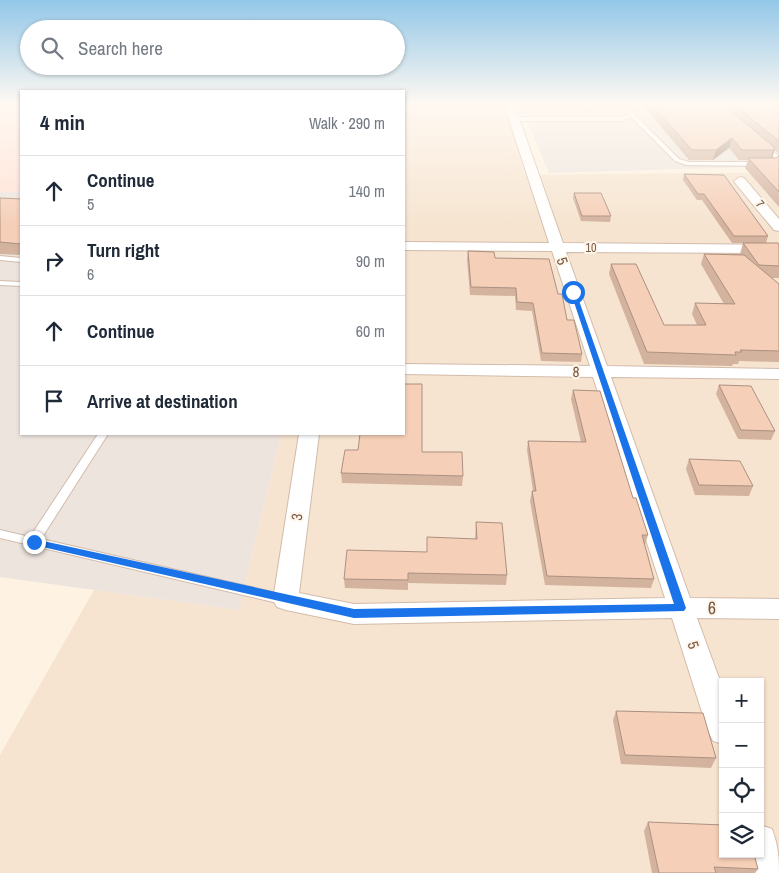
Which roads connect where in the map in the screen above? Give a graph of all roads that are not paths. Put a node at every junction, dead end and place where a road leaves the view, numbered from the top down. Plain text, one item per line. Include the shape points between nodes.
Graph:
1 (523, 145) edge
2 (662, 145) edge
3 (763, 145) edge
4 (740, 181) dead end
5 (779, 227) edge
6 (405, 246) edge
7 (558, 248) junction
8 (779, 249) edge
9 (0, 258) edge
10 (20, 260) edge
11 (0, 282) edge
12 (20, 284) edge
13 (405, 369) edge
14 (600, 372) junction
15 (779, 374) edge
16 (102, 435) edge
17 (309, 435) edge
18 (0, 534) edge
19 (34, 542) junction
20 (286, 600) junction
21 (681, 608) junction
22 (779, 609) edge
23 (720, 723) edge
24 (764, 853) edge
25 (771, 873) edge

1 - 7 street, 5
2 - 3 lane via 677,160 688,164 773,164 778,158
4 - 5 street, 7
6 - 7 street, 10
7 - 8 street, 10
7 - 14 street, 5
9 - 10 lane
11 - 12 lane
13 - 14 street, 8
14 - 15 street, 8
14 - 21 street, 5
16 - 19 lane
17 - 20 street, 3
18 - 19 lane
19 - 20 lane
20 - 21 street, 6 via 354,614
21 - 22 street, 6
21 - 23 street, 5
24 - 25 street

